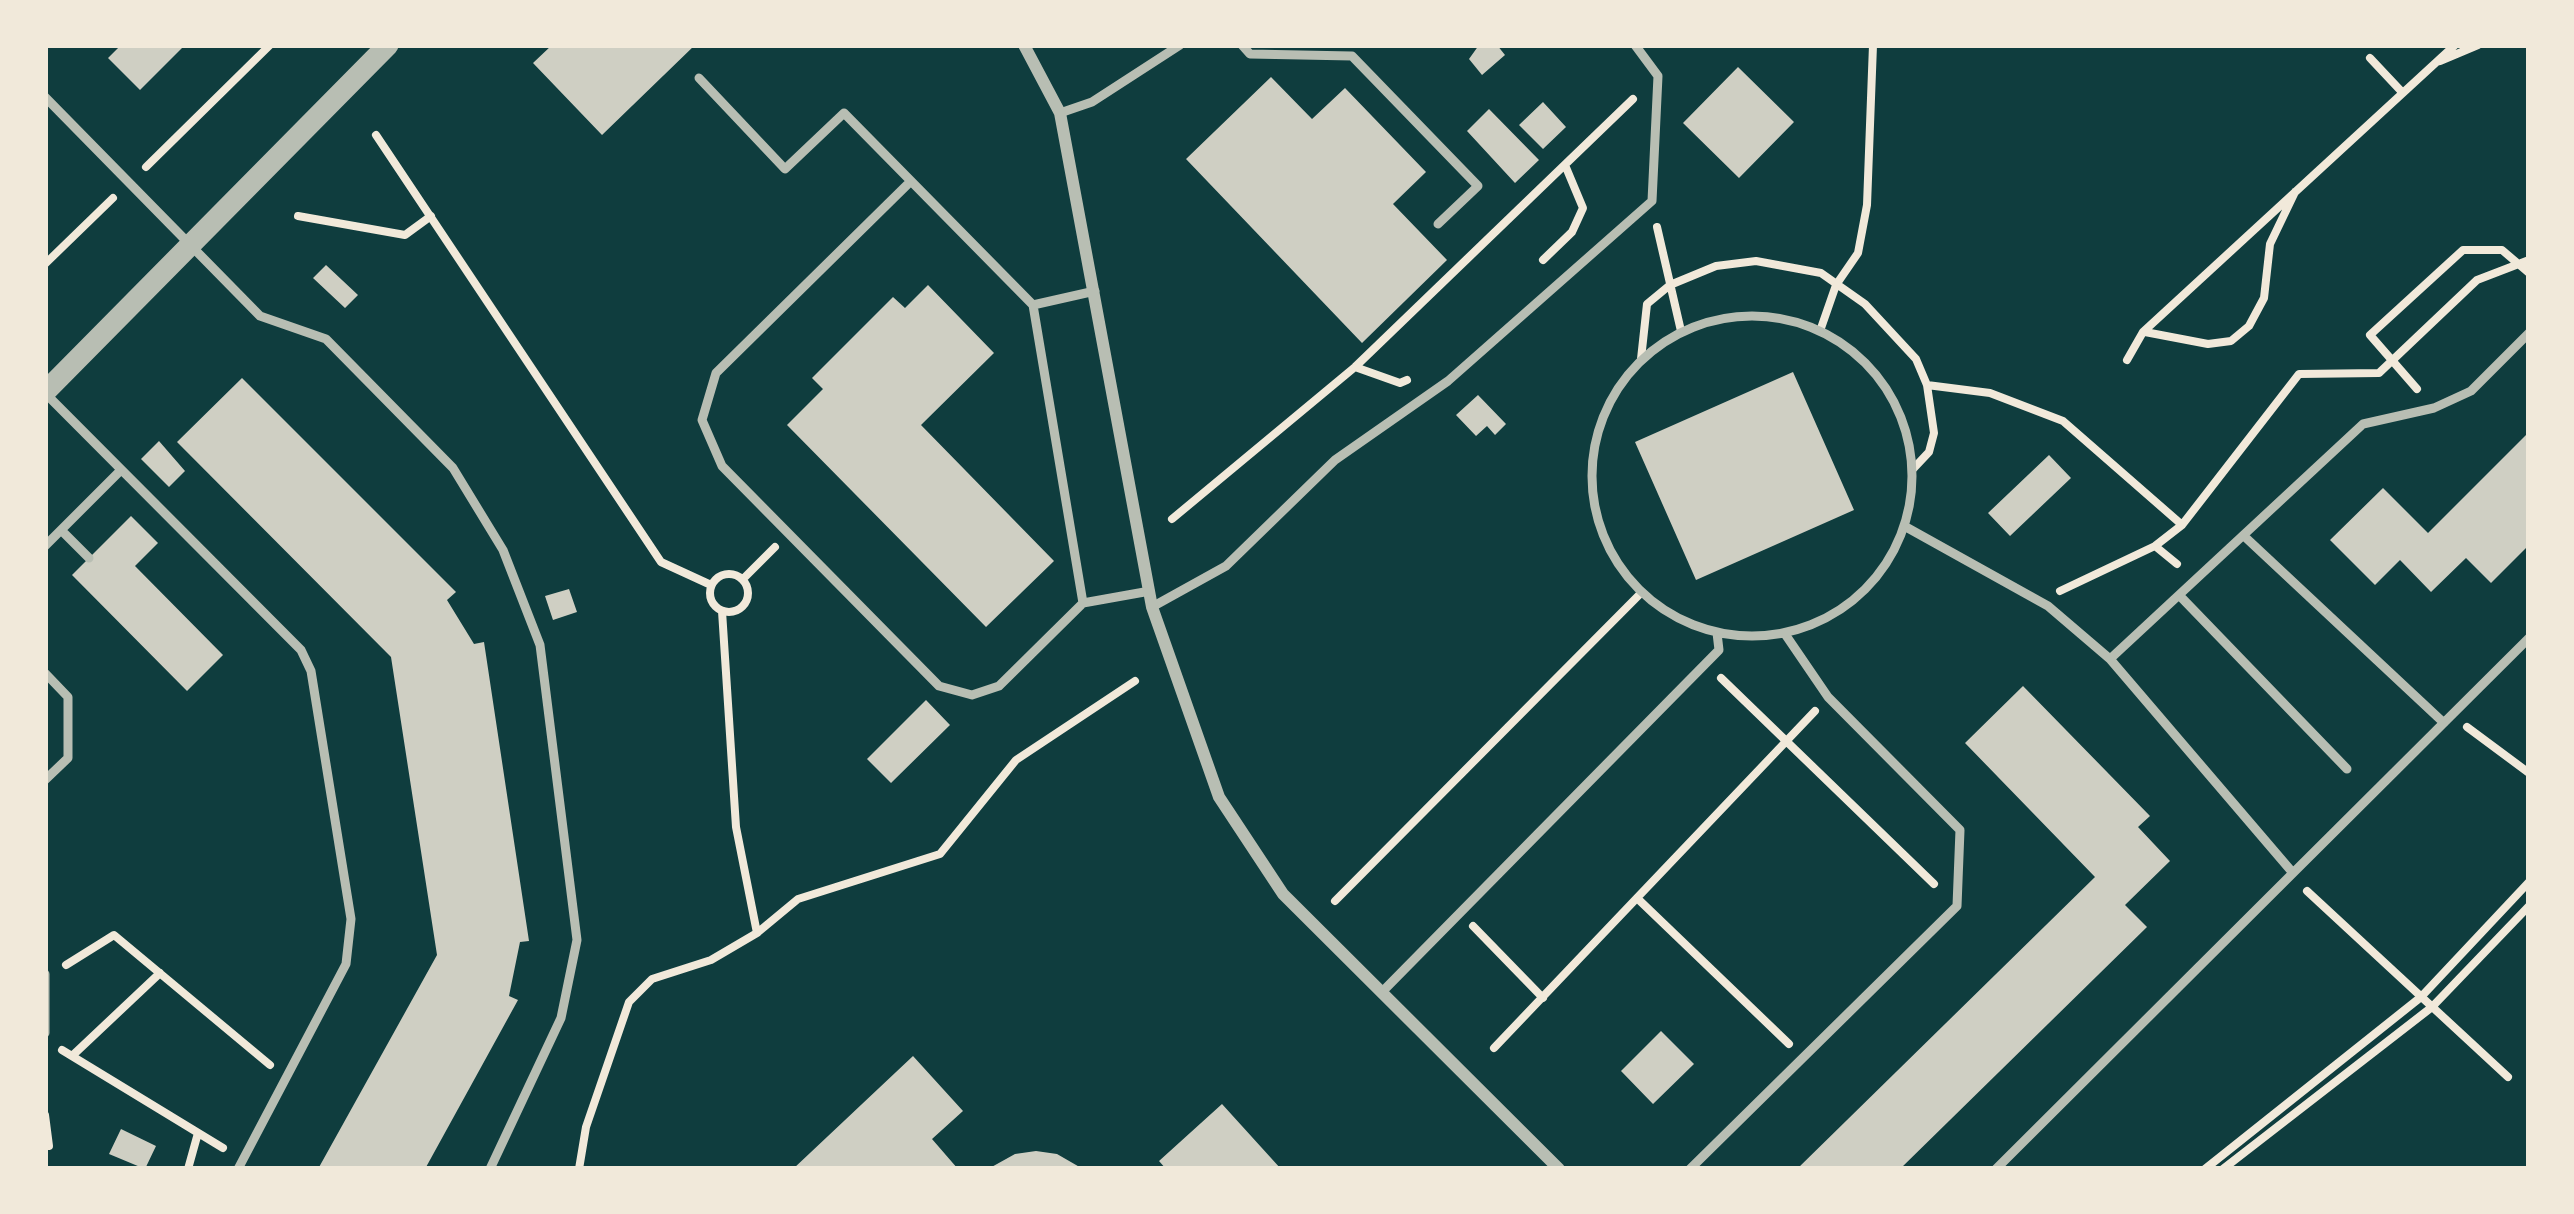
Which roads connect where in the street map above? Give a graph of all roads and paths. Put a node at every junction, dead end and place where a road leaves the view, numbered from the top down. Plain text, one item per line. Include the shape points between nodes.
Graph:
1 (270, 45) edge
2 (388, 45) edge
3 (1024, 45) edge
4 (1180, 45) edge
5 (1242, 45) edge
6 (1636, 45) edge
7 (1873, 45) edge
8 (2456, 45) edge
9 (2478, 45) edge
10 (2370, 58) dead end
11 (2433, 64) junction
12 (1658, 76) junction
13 (699, 78) dead end
14 (2401, 91) junction
15 (45, 97) edge
16 (1060, 113) junction
17 (376, 135) dead end
18 (1565, 165) junction
19 (910, 181) junction
20 (129, 184) junction
21 (2299, 186) junction
22 (1652, 201) junction
23 (298, 216) dead end
24 (431, 216) junction
25 (1438, 224) dead end
26 (190, 246) junction
27 (45, 264) edge
28 (1539, 264) dead end
29 (2527, 267) edge
30 (1670, 285) junction
31 (1836, 285) junction
32 (1095, 291) junction
33 (1033, 305) junction
34 (1681, 331) junction
35 (1820, 331) junction
36 (2143, 332) junction
37 (2529, 333) edge
38 (1640, 359) junction
39 (2128, 360) dead end
40 (2394, 362) junction
41 (1355, 367) junction
42 (1422, 374) dead end
43 (1927, 386) junction
44 (45, 393) edge
45 (2434, 408) junction
46 (1913, 469) junction
47 (121, 470) junction
48 (1172, 519) dead end
49 (2182, 525) junction
50 (1906, 527) junction
51 (61, 530) junction
52 (789, 534) junction
53 (2244, 536) junction
54 (45, 546) edge
55 (89, 558) dead end
56 (742, 579) junction
57 (711, 586) junction
58 (1150, 591) junction
59 (1641, 593) junction
60 (2179, 595) junction
61 (1083, 603) junction
62 (2048, 606) junction
63 (1152, 607) junction
64 (722, 611) junction
65 (1718, 633) junction
66 (1785, 634) junction
67 (2529, 638) edge
68 (2110, 659) junction
69 (1705, 663) junction
70 (45, 674) edge
71 (1135, 682) dead end
72 (1828, 697) junction
73 (2448, 719) junction
74 (1787, 743) junction
75 (2347, 769) dead end
76 (2529, 773) edge
77 (45, 780) edge
78 (2292, 874) junction
79 (2529, 881) edge
80 (1638, 899) junction
81 (1335, 901) dead end
82 (1957, 906) junction
83 (2529, 906) edge
84 (1460, 912) junction
85 (758, 933) junction
86 (160, 973) junction
87 (47, 976) edge
88 (1382, 992) junction
89 (2422, 997) junction
90 (1543, 998) junction
91 (2432, 1006) junction
92 (45, 1036) edge
93 (1494, 1048) dead end
94 (72, 1056) junction
95 (1803, 1058) junction
96 (2508, 1077) dead end
97 (286, 1078) junction
98 (45, 1115) edge
99 (198, 1132) junction
100 (50, 1146) dead end
101 (240, 1164) edge
102 (188, 1169) edge
103 (490, 1169) edge
104 (579, 1169) edge
105 (1559, 1169) edge
106 (1690, 1169) edge
107 (1996, 1169) edge
108 (2205, 1169) edge
109 (2224, 1169) edge

1 - 20 path
2 - 26 street
3 - 16 street
4 - 16 lane
5 - 25 lane via 1250,54 1352,56 1478,186
6 - 12 lane
7 - 31 path via 1867,205 1858,253
8 - 11 path
9 - 11 path
10 - 14 path
11 - 14 path
12 - 18 path
12 - 22 lane
13 - 19 lane via 784,169 844,113
14 - 21 path
15 - 20 lane
16 - 32 street
17 - 24 path
18 - 28 path via 1582,208 1572,232
18 - 41 path
19 - 33 lane
19 - 52 lane via 716,373 703,420 722,466
20 - 26 lane
20 - 27 path
21 - 36 path
21 - 36 path via 2270,244 2264,298 2249,326 2231,341 2208,344
22 - 30 path
22 - 63 lane via 1448,382 1335,460 1226,566
23 - 24 path via 405,235
24 - 57 path via 661,562
26 - 44 street
26 - 103 lane via 260,316 326,339 453,468 503,550 540,645 577,940 561,1018
29 - 40 path via 2477,280
29 - 40 path via 2502,250 2463,250 2370,335
30 - 31 path via 1756,261 1821,273
30 - 34 path
30 - 38 path via 1647,304
31 - 35 path
31 - 43 path via 1892,329
32 - 33 lane
32 - 58 street
33 - 61 lane
34 - 35 lane via 1724,317 1770,316
34 - 38 lane
35 - 46 lane via 1853,350 1884,384 1904,424
36 - 39 path
37 - 45 lane via 2471,391
38 - 59 lane via 1609,401 1592,450 1593,502 1610,552
40 - 45 path
40 - 49 path via 2364,377 2299,374
41 - 42 path via 1400,382
41 - 48 path
43 - 46 path via 1934,433 1930,452
43 - 49 path via 1990,393 2063,421
44 - 47 lane
45 - 53 lane via 2363,424
46 - 50 lane
47 - 51 lane
47 - 97 lane via 301,650 311,671 351,919 346,964
49 - 62 path via 2156,546 2060,591
50 - 62 lane
50 - 66 lane via 1873,583 1833,615
51 - 54 lane
51 - 55 lane
52 - 56 path
52 - 61 lane via 938,686 972,695 999,686
53 - 60 lane
53 - 73 lane
56 - 57 path via 725,574
56 - 64 path via 745,603
57 - 64 path via 711,601
58 - 61 lane
58 - 63 street
59 - 65 lane via 1676,619
59 - 81 path
60 - 68 lane
60 - 75 lane
62 - 68 lane
63 - 88 street via 1197,746 1245,843 1283,894
64 - 85 path via 736,827
65 - 66 lane
65 - 69 lane via 1719,650
66 - 72 lane
67 - 73 lane
68 - 78 lane
69 - 74 path
69 - 84 lane
70 - 77 lane via 68,697 68,758
71 - 85 path via 1016,760 940,854 798,899
72 - 74 path
72 - 82 lane via 1960,830
73 - 76 path
73 - 78 lane
74 - 80 path
74 - 82 path
78 - 89 path
78 - 107 lane
79 - 89 path
80 - 90 path
80 - 95 path
82 - 95 lane
83 - 91 path
84 - 88 lane
84 - 90 path
85 - 104 path via 711,960 652,979 629,1002
86 - 87 path via 114,934
86 - 94 path
86 - 97 path
87 - 92 lane
88 - 105 street
89 - 91 path
89 - 108 path
90 - 93 path
91 - 96 path
91 - 109 path
92 - 94 path
94 - 99 path
95 - 106 lane
97 - 101 lane
98 - 100 path
99 - 101 path
99 - 102 path

